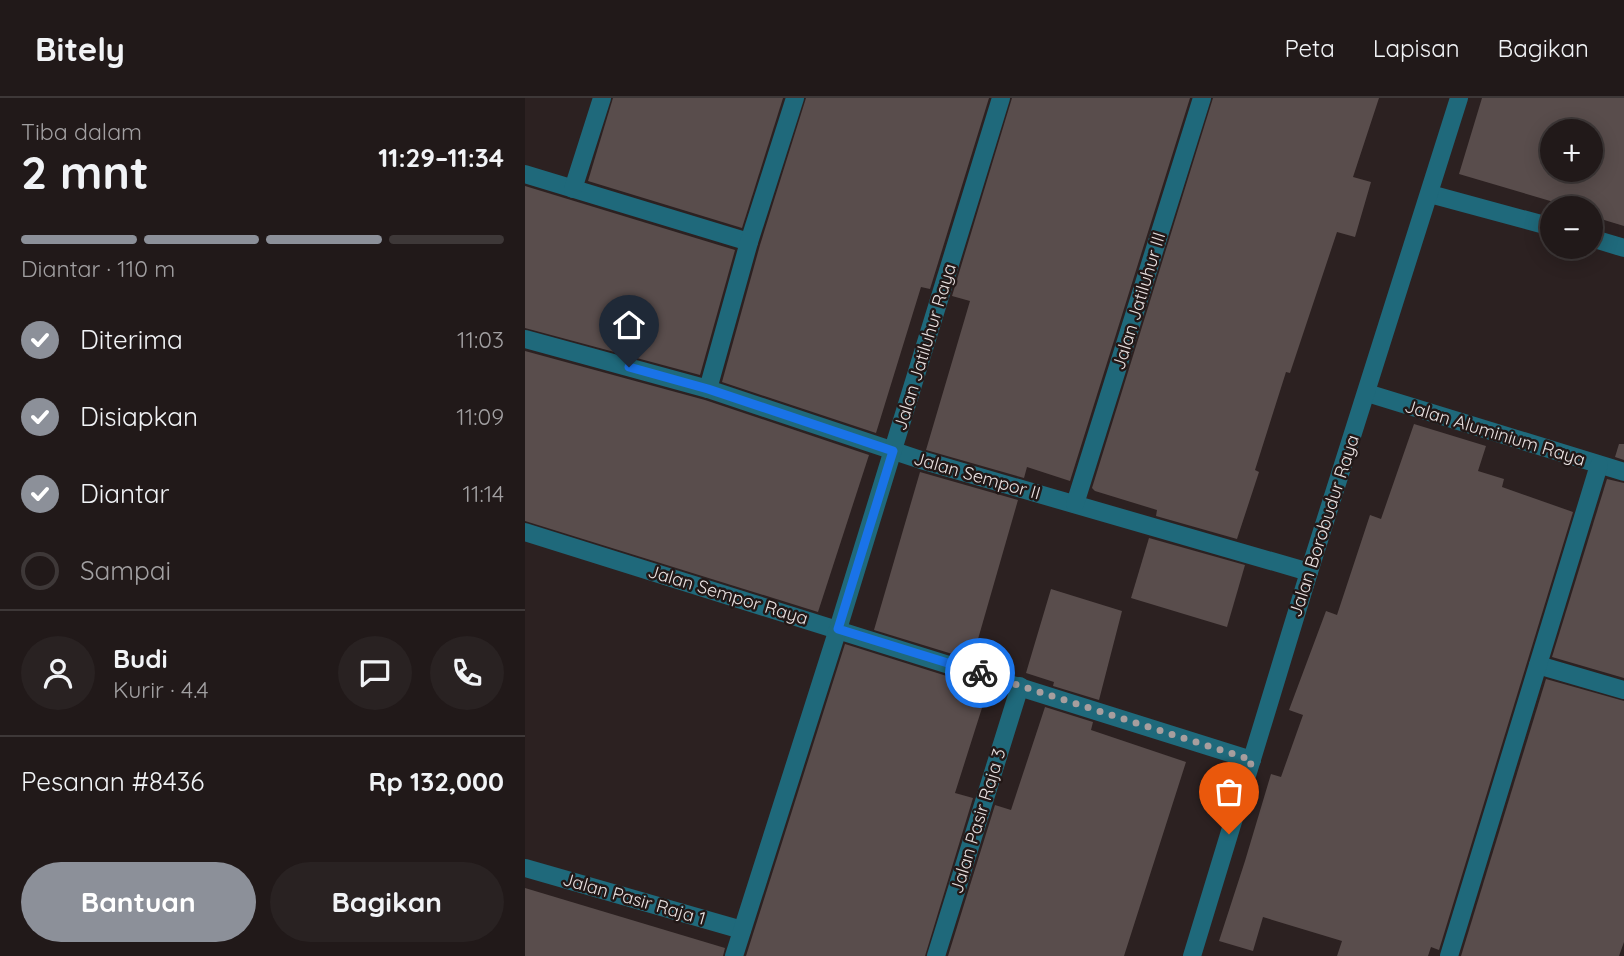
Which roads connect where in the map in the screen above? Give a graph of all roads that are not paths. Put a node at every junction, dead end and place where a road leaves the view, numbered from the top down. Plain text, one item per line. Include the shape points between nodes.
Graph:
1 (602, 98) edge
2 (795, 98) edge
3 (1001, 98) edge
4 (1202, 98) edge
5 (1459, 98) edge
6 (525, 174) edge
7 (573, 188) junction
8 (1430, 194) junction
9 (1540, 224) edge
10 (749, 242) junction
11 (1603, 242) edge
12 (1624, 248) edge
13 (525, 339) edge
14 (708, 389) junction
15 (1367, 393) junction
16 (893, 451) junction
17 (1599, 465) junction
18 (1624, 472) edge
19 (1075, 504) junction
20 (525, 532) edge
21 (1309, 572) junction
22 (838, 629) junction
23 (1538, 665) junction
24 (1020, 686) junction
25 (1624, 690) edge
26 (1252, 760) junction
27 (525, 868) edge
28 (742, 930) junction
29 (734, 956) edge
30 (936, 956) edge
31 (1192, 956) edge
32 (1449, 956) edge

1 - 7 street
2 - 10 street
3 - 16 street, Jalan Jatiluhur Raya
4 - 19 street, Jalan Jatiluhur III
5 - 8 street, Jalan Borobudur Raya
6 - 7 street
7 - 10 street
8 - 9 street
8 - 15 street, Jalan Borobudur Raya
10 - 14 street
11 - 12 street
13 - 14 street, Jalan Sempor II
14 - 16 street, Jalan Sempor II
15 - 17 street, Jalan Aluminium Raya
15 - 21 street, Jalan Borobudur Raya
16 - 19 street, Jalan Sempor II
16 - 22 street, Jalan Jatiluhur Raya
17 - 18 street, Jalan Aluminium Raya
17 - 23 street
19 - 21 street, Jalan Sempor II
20 - 22 street, Jalan Sempor Raya
21 - 26 street, Jalan Borobudur Raya
22 - 24 street, Jalan Sempor Raya
22 - 28 street, Jalan Jatiluhur Raya
23 - 25 street
23 - 32 street
24 - 26 street, Jalan Sempor Raya
24 - 30 street, Jalan Pasir Raja 3
26 - 31 street, Jalan Borobudur Raya
27 - 28 street, Jalan Pasir Raja 1
28 - 29 street, Jalan Jatiluhur Raya

